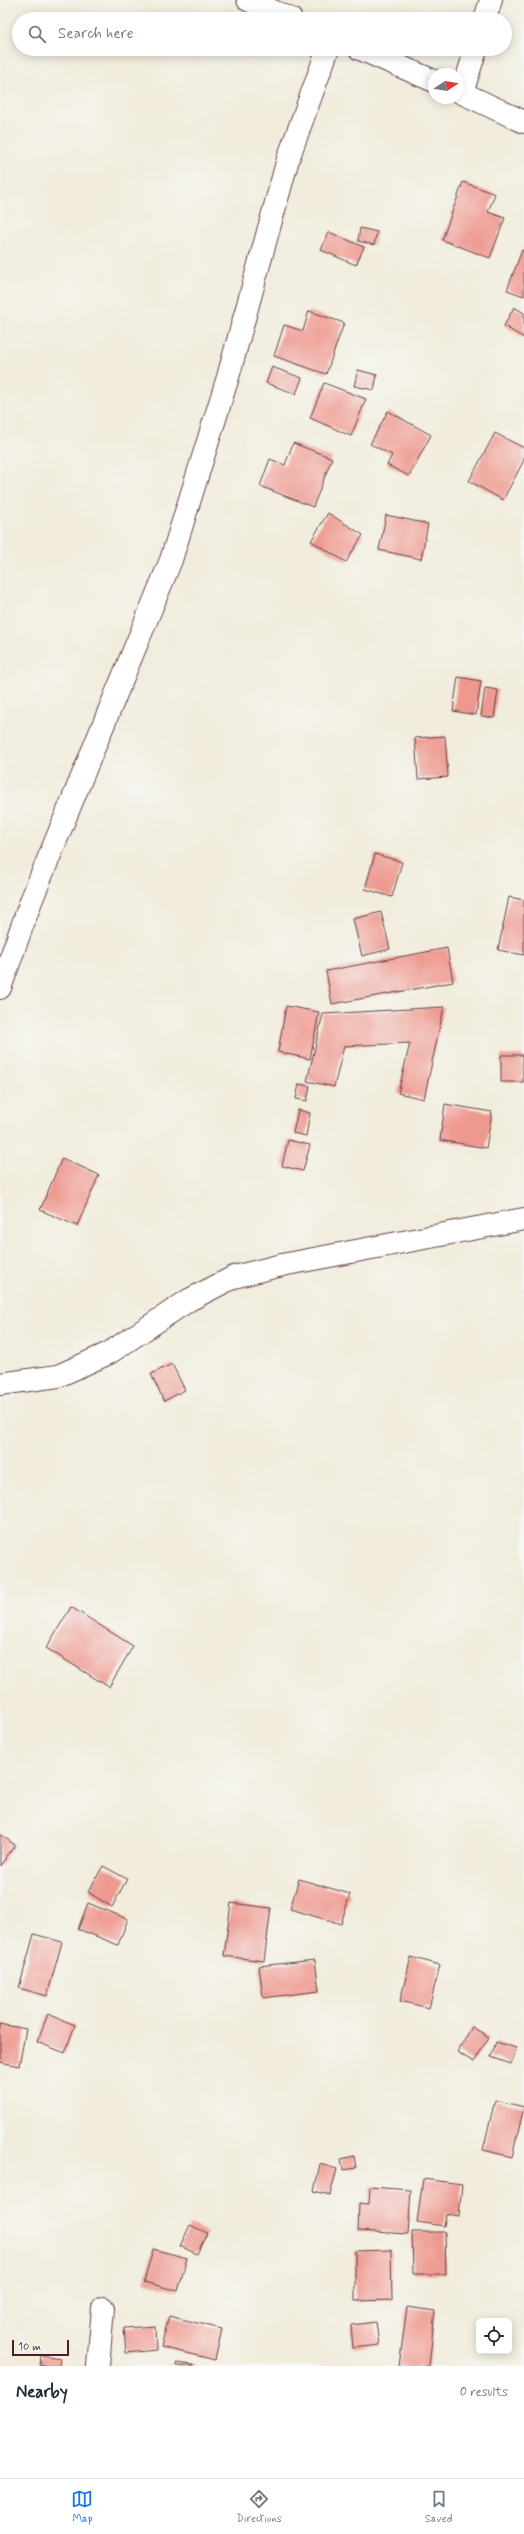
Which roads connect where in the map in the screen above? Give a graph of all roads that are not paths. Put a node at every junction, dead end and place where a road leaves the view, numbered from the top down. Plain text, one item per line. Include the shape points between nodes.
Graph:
1 (248, 0) edge
2 (491, 0) edge
3 (275, 12) edge
4 (487, 12) edge
5 (325, 56) edge
6 (376, 56) edge
7 (473, 56) edge
8 (428, 78) edge
9 (464, 81) edge
10 (464, 94) edge
11 (524, 122) edge
12 (0, 988) edge
13 (524, 1219) edge
14 (0, 1384) edge
15 (103, 2308) dead end
16 (98, 2366) edge

1 - 3 street
2 - 4 street
5 - 12 street via 288,159 228,377 171,560 31,900
6 - 8 street
7 - 9 street
10 - 11 street
13 - 14 street via 282,1265 234,1277 189,1300 109,1353 58,1376
15 - 16 street

